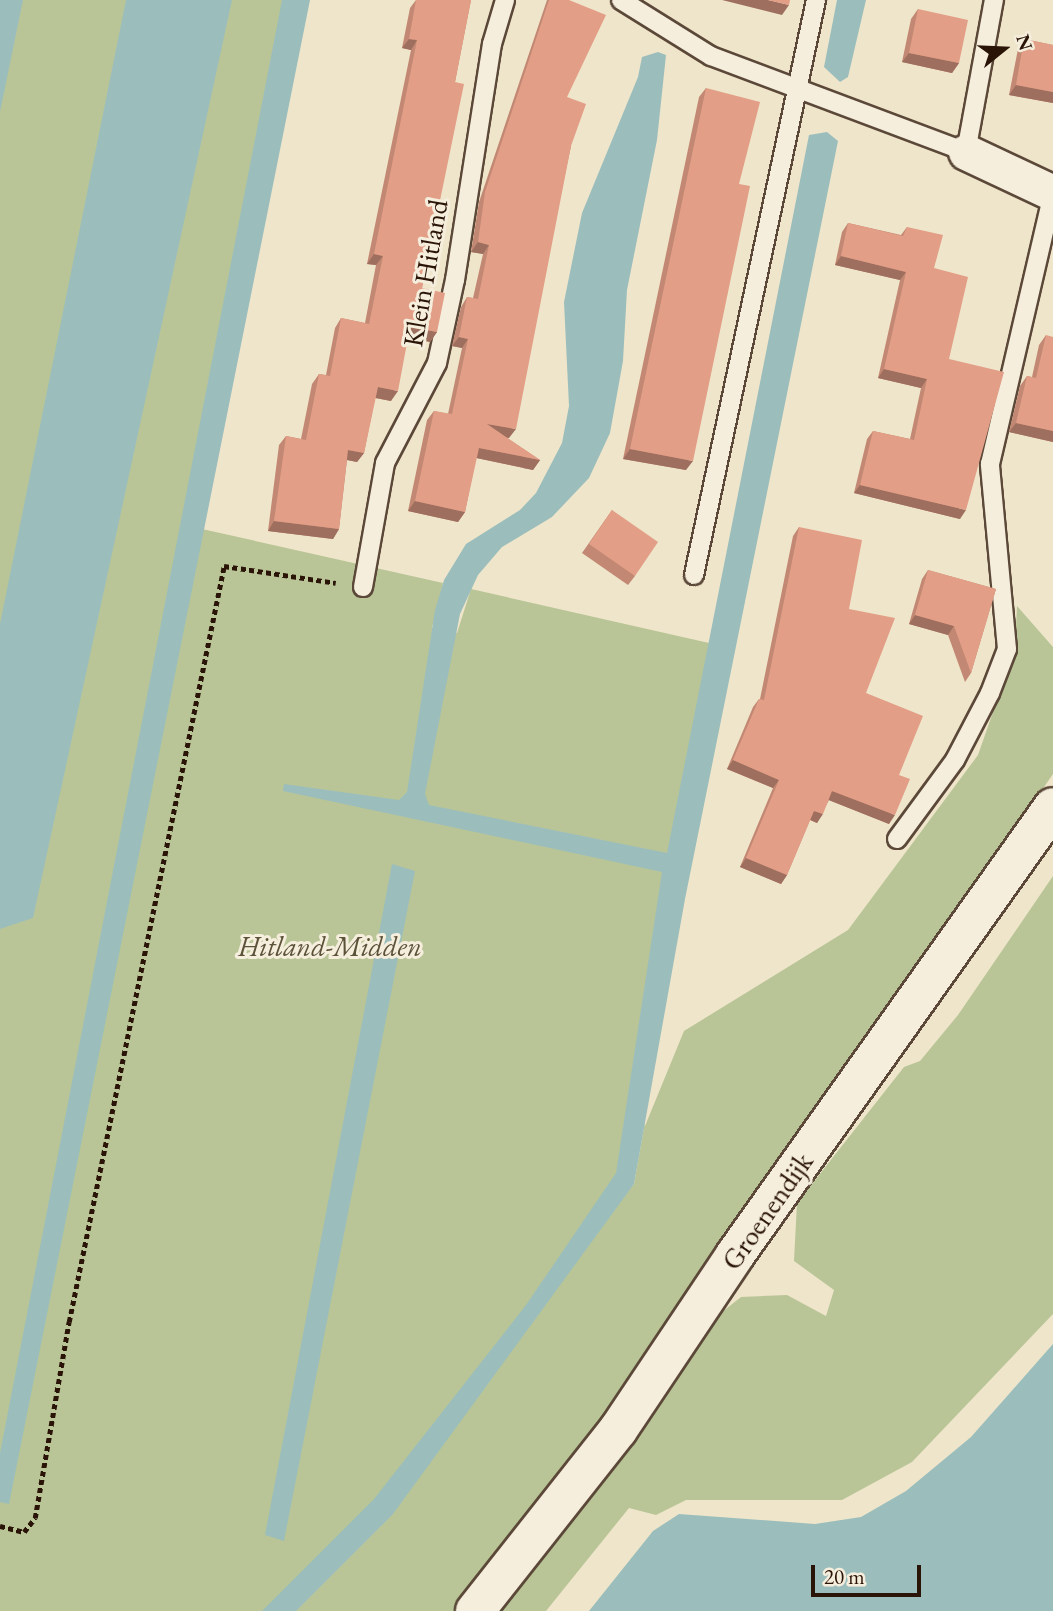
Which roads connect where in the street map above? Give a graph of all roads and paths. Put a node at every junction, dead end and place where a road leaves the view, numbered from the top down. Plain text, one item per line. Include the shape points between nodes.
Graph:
1 (505, 0) edge
2 (621, 0) edge
3 (816, 0) edge
4 (994, 0) edge
5 (794, 88) junction
6 (965, 152) junction
7 (1053, 194) edge
8 (694, 575) dead end
9 (363, 587) joint
10 (1053, 807) edge
11 (897, 839) dead end
12 (0, 1526) edge
13 (475, 1611) edge

1 - 9 lane, Klein Hitland via 492,44 455,280 437,363 385,463
2 - 5 lane via 711,56
3 - 5 lane
4 - 6 lane
5 - 6 lane
5 - 8 lane
6 - 7 street
7 - 11 lane via 990,464 1007,649 955,761
9 - 12 path via 224,566 69,1322 35,1518 24,1532
10 - 13 street, Groenendijk via 735,1255 618,1430

